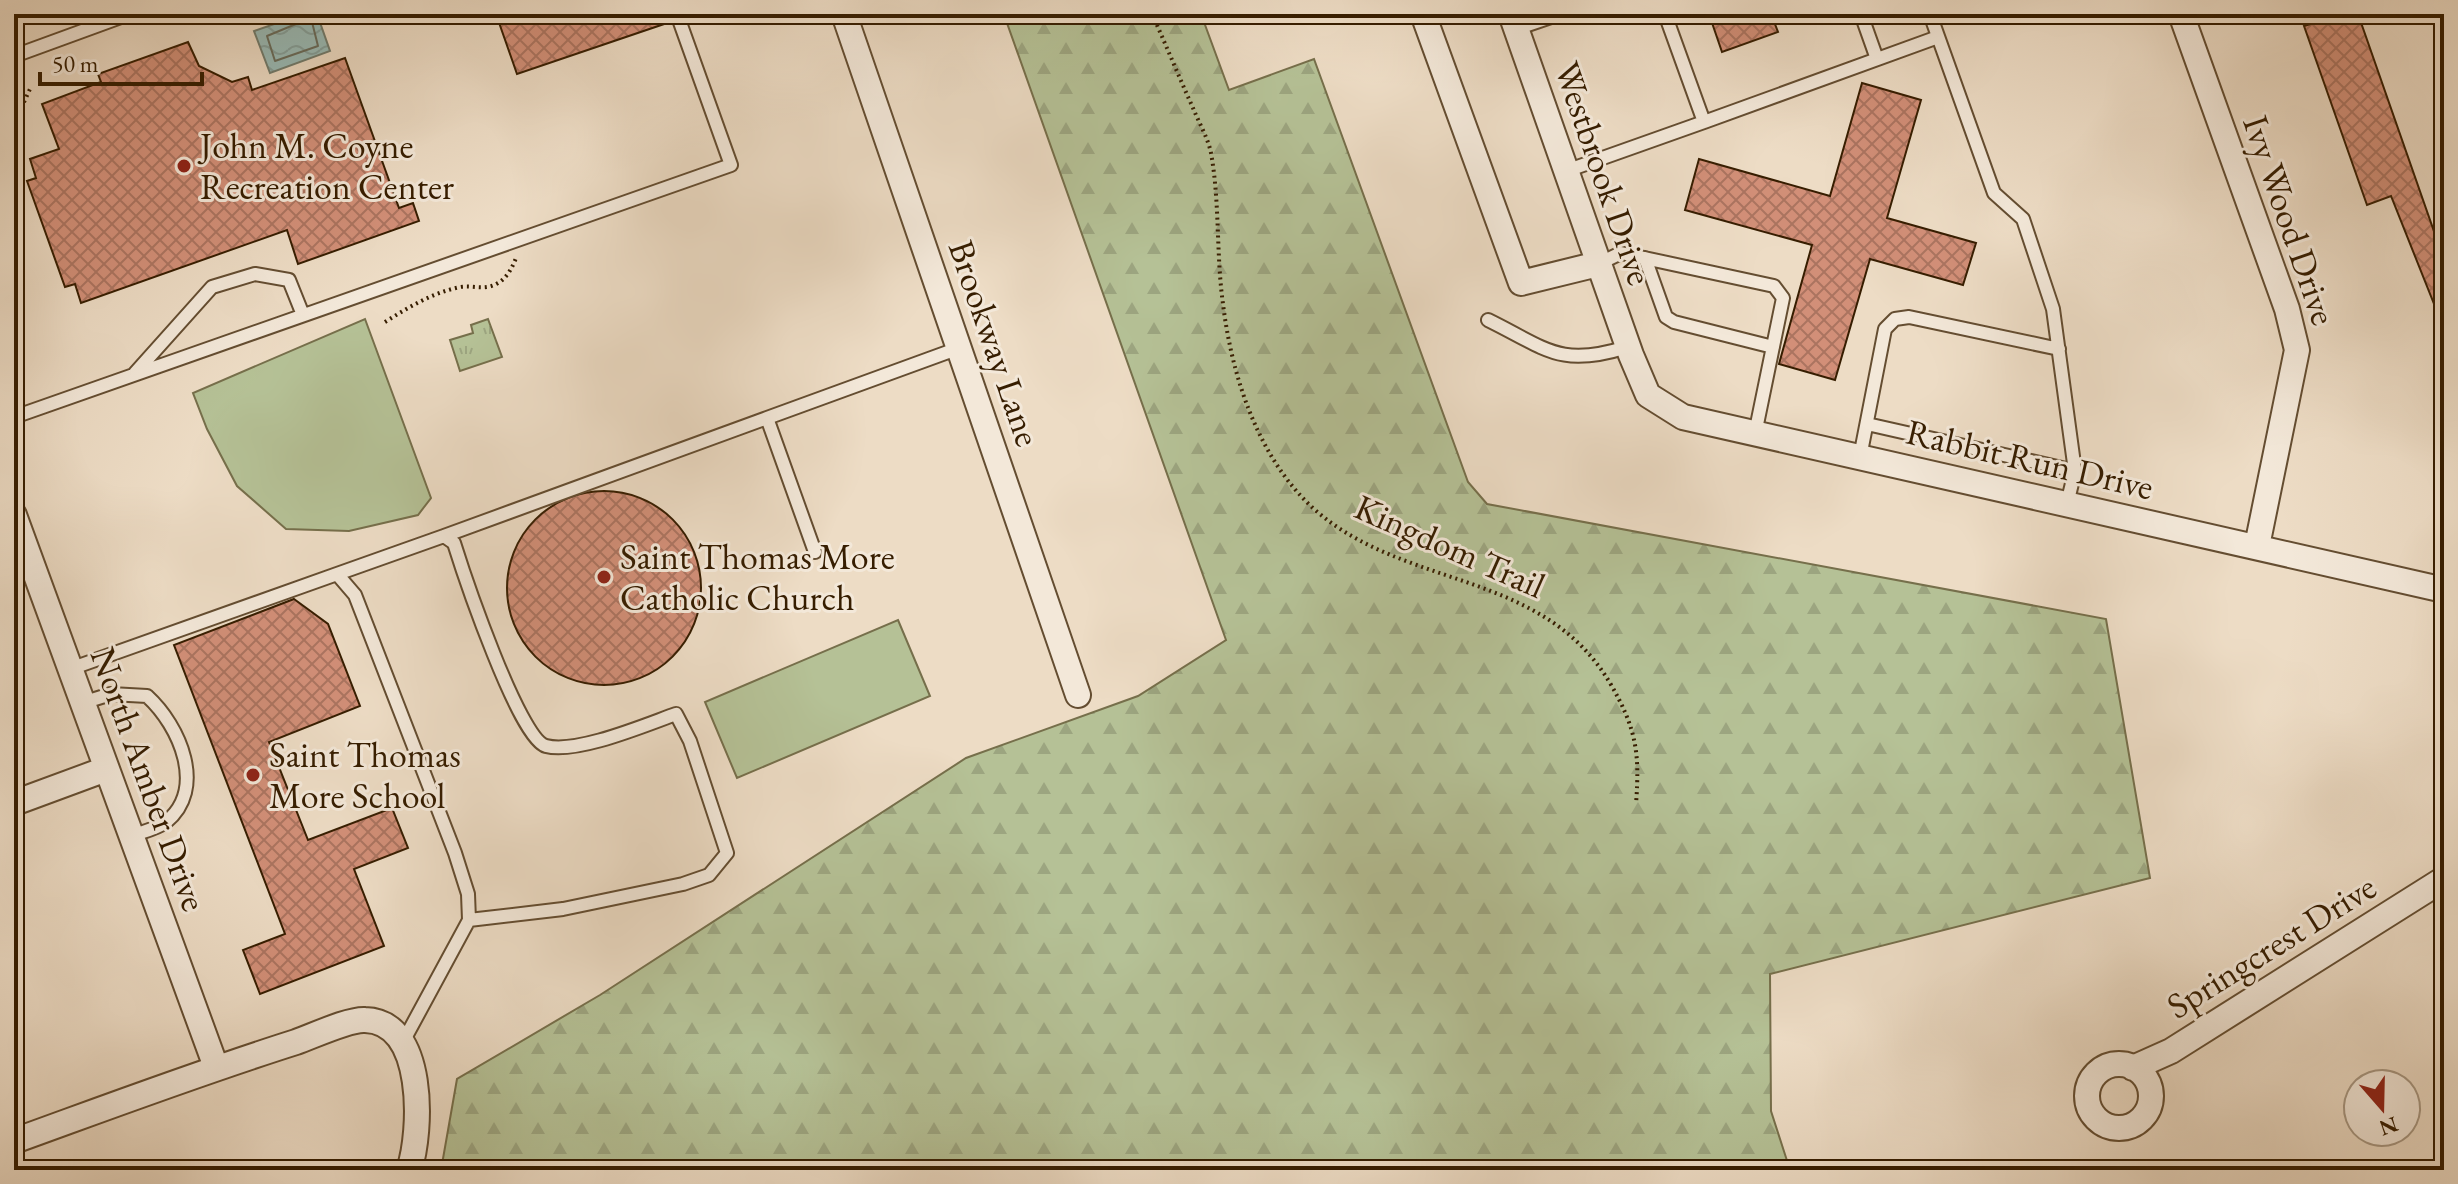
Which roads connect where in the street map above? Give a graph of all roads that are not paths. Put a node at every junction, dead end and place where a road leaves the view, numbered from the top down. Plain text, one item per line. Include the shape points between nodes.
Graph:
1 (129, 14) edge
2 (677, 14) edge
3 (844, 14) edge
4 (1423, 14) edge
5 (1560, 14) edge
6 (1665, 14) edge
7 (1861, 14) edge
8 (1930, 14) edge
9 (2181, 14) edge
10 (1513, 22) edge
11 (1938, 37) junction
12 (14, 56) edge
13 (1877, 59) junction
14 (1704, 122) junction
15 (1566, 171) junction
16 (1645, 258) junction
17 (1598, 264) junction
18 (303, 315) junction
19 (1488, 320) dead end
20 (1773, 347) junction
21 (959, 348) junction
22 (2059, 349) junction
23 (1629, 351) junction
24 (133, 375) junction
25 (14, 417) edge
26 (767, 418) junction
27 (1867, 424) junction
28 (1755, 434) junction
29 (1860, 457) junction
30 (2075, 471) junction
31 (2067, 504) junction
32 (14, 515) edge
33 (444, 536) junction
34 (2257, 546) junction
35 (815, 552) dead end
36 (337, 574) junction
37 (2444, 590) edge
38 (70, 669) junction
39 (1078, 695) dead end
40 (82, 703) junction
41 (106, 769) junction
42 (14, 803) edge
43 (131, 836) junction
44 (2444, 879) edge
45 (469, 920) junction
46 (403, 1042) junction
47 (216, 1067) junction
48 (2133, 1068) dead end
49 (14, 1141) edge
50 (409, 1170) edge

1 - 12 lane
2 - 18 lane via 731,165
3 - 21 street, Brookway Lane
4 - 17 street via 1521,283
5 - 10 lane
6 - 14 lane
7 - 13 lane
8 - 11 lane
9 - 34 street, Ivy Wood Drive via 2297,350
10 - 15 street, Westbrook Drive
11 - 13 lane
11 - 22 lane via 1994,193 2023,219 2053,309
13 - 14 lane
14 - 15 lane
15 - 17 street, Westbrook Drive
16 - 17 lane via 1621,253
16 - 20 lane via 1666,317
16 - 20 lane via 1774,286 1783,298
17 - 23 street, Westbrook Drive
18 - 24 lane
18 - 24 lane via 289,280 255,274 212,287
19 - 23 lane via 1564,357
20 - 28 lane
21 - 26 lane
21 - 39 street, Brookway Lane
22 - 27 lane via 1909,317 1895,319 1885,329
22 - 30 lane
23 - 28 street, Rabbit Run Drive via 1648,395 1683,417
24 - 25 lane
26 - 33 lane
26 - 35 lane
27 - 29 lane
27 - 30 lane
28 - 29 street, Rabbit Run Drive
29 - 31 street, Rabbit Run Drive
30 - 31 lane
31 - 34 street, Rabbit Run Drive
32 - 38 street, North Amber Drive
33 - 36 lane
33 - 45 lane via 454,543 504,679 535,740 548,747 604,740 676,714 727,853 709,875 683,884 563,909
34 - 37 street, Rabbit Run Drive
36 - 38 lane
36 - 45 lane via 355,595 455,853 468,894
38 - 40 street, North Amber Drive
40 - 41 street, North Amber Drive
40 - 43 lane via 111,694 147,696 175,733 187,772 187,795 162,825
41 - 42 street
41 - 43 street, North Amber Drive
43 - 47 street, North Amber Drive
44 - 48 street, Springcrest Drive via 2171,1051
45 - 46 lane
46 - 47 street via 391,1028 365,1020
46 - 50 street via 419,1109
47 - 49 street

